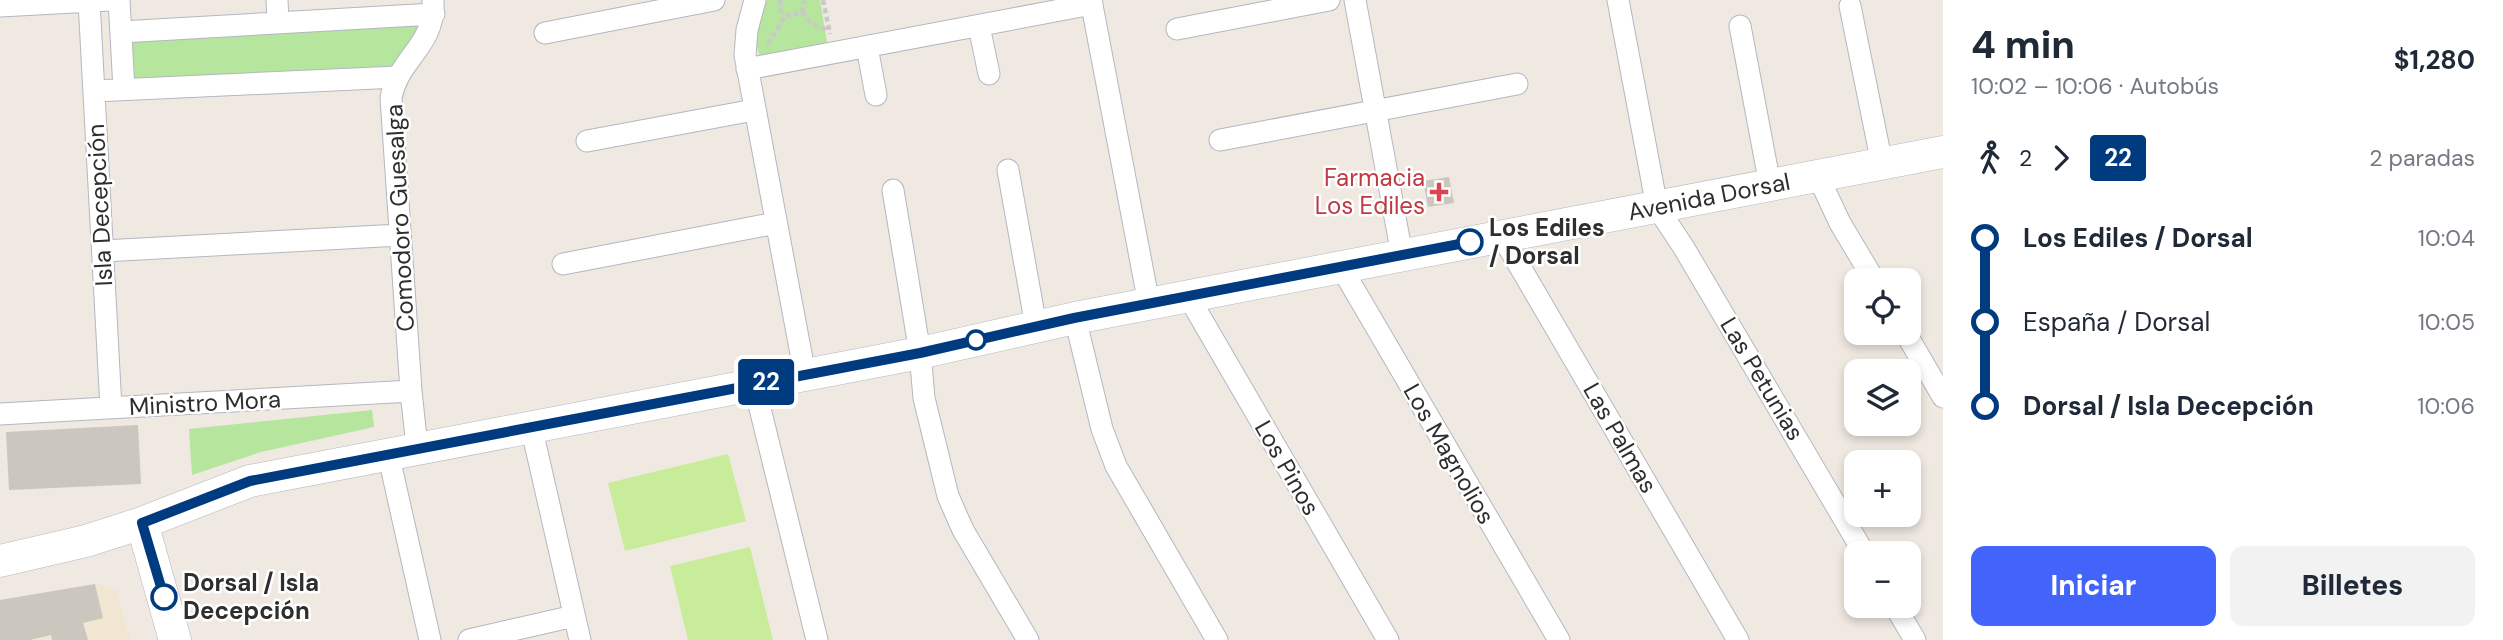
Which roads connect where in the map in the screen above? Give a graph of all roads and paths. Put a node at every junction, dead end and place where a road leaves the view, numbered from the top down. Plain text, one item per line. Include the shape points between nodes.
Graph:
1 (111, 0) edge
2 (119, 0) edge
3 (277, 0) edge
4 (714, 0) edge
5 (755, 0) edge
6 (780, 0) edge
7 (804, 0) edge
8 (823, 0) edge
9 (1329, 0) edge
10 (1354, 0) edge
11 (1618, 0) edge
12 (89, 1) edge
13 (1092, 2) edge
14 (0, 6) edge
15 (1850, 6) dead end
16 (434, 7) edge
17 (802, 12) junction
18 (278, 23) junction
19 (979, 26) junction
20 (1740, 26) dead end
21 (1177, 29) dead end
22 (829, 31) junction
23 (121, 32) junction
24 (545, 33) dead end
25 (867, 47) junction
26 (833, 53) junction
27 (747, 69) junction
28 (989, 74) dead end
29 (398, 77) junction
30 (1517, 84) dead end
31 (124, 89) junction
32 (94, 91) junction
33 (876, 95) dead end
34 (754, 110) junction
35 (1375, 111) junction
36 (1220, 139) dead end
37 (587, 141) dead end
38 (1943, 152) edge
39 (1882, 164) junction
40 (1008, 170) dead end
41 (1818, 176) junction
42 (1770, 185) junction
43 (893, 190) dead end
44 (1657, 207) junction
45 (776, 222) junction
46 (400, 235) junction
47 (1502, 236) junction
48 (103, 251) junction
49 (1402, 255) junction
50 (563, 264) dead end
51 (1341, 267) junction
52 (1867, 268) edge
53 (1188, 296) junction
54 (1149, 304) junction
55 (1074, 318) junction
56 (1036, 326) junction
57 (1913, 345) edge
58 (920, 353) junction
59 (805, 375) junction
60 (754, 384) junction
61 (411, 391) junction
62 (1943, 397) edge
63 (111, 408) junction
64 (0, 414) edge
65 (531, 426) junction
66 (402, 450) junction
67 (142, 523) junction
68 (1857, 541) edge
69 (0, 561) edge
70 (575, 616) junction
71 (1902, 618) edge
72 (175, 640) edge
73 (430, 640) edge
74 (470, 640) edge
75 (580, 640) edge
76 (817, 640) edge
77 (1028, 640) edge
78 (1217, 640) edge
79 (1388, 640) edge
80 (1559, 640) edge
81 (1738, 640) edge
82 (1915, 640) edge

1 - 12 street
2 - 23 street, Isla Decepción
3 - 18 street
4 - 24 street
5 - 27 street via 745,42
6 - 17 path via 786,15
7 - 17 path
8 - 22 path
9 - 21 street
10 - 35 street
11 - 44 street
12 - 14 street
12 - 32 street, Isla Decepción
13 - 19 street
13 - 54 street
15 - 39 street
16 - 18 street
16 - 29 street, Comodoro Guesalga via 429,33
17 - 22 path via 811,23
18 - 23 street
19 - 25 street
19 - 28 street
20 - 42 street
22 - 26 path
23 - 31 street, Isla Decepción
25 - 26 street
25 - 33 street
26 - 27 street
27 - 34 street
29 - 31 street
29 - 46 street, Comodoro Guesalga via 391,105
30 - 35 street
31 - 32 street
32 - 48 street, Isla Decepción
34 - 37 street
34 - 45 street
35 - 36 street
35 - 49 street
38 - 39 street, Avenida Dorsal
39 - 41 street, Avenida Dorsal
40 - 56 street
41 - 42 street, Avenida Dorsal
41 - 52 street
42 - 44 street, Avenida Dorsal
43 - 58 street
44 - 47 street, Avenida Dorsal
44 - 68 street, Las Petunias
45 - 50 street
45 - 59 street
46 - 48 street
46 - 61 street, Comodoro Guesalga
47 - 49 street, Avenida Dorsal
47 - 81 street, Las Palmas
48 - 63 street, Isla Decepción
49 - 51 street, Avenida Dorsal
51 - 53 street, Avenida Dorsal
51 - 80 street, Los Magnolios
53 - 54 street, Avenida Dorsal
53 - 79 street, Los Pinos
54 - 55 street, Avenida Dorsal
55 - 56 street, Avenida Dorsal
55 - 78 street via 1116,466
56 - 58 street, Avenida Dorsal
57 - 62 street
58 - 59 street, Avenida Dorsal
58 - 77 street via 925,398 954,514
59 - 60 street, Avenida Dorsal
60 - 65 street, Avenida Dorsal
60 - 76 street
61 - 63 street, Ministro Mora
61 - 66 street, Comodoro Guesalga
63 - 64 street, Ministro Mora
65 - 66 street, Avenida Dorsal
65 - 70 street
66 - 67 street, Avenida Dorsal via 250,481
66 - 73 street, Comodoro Guesalga
67 - 69 street, Avenida Dorsal
67 - 72 street
70 - 74 street
70 - 75 street
71 - 82 street

